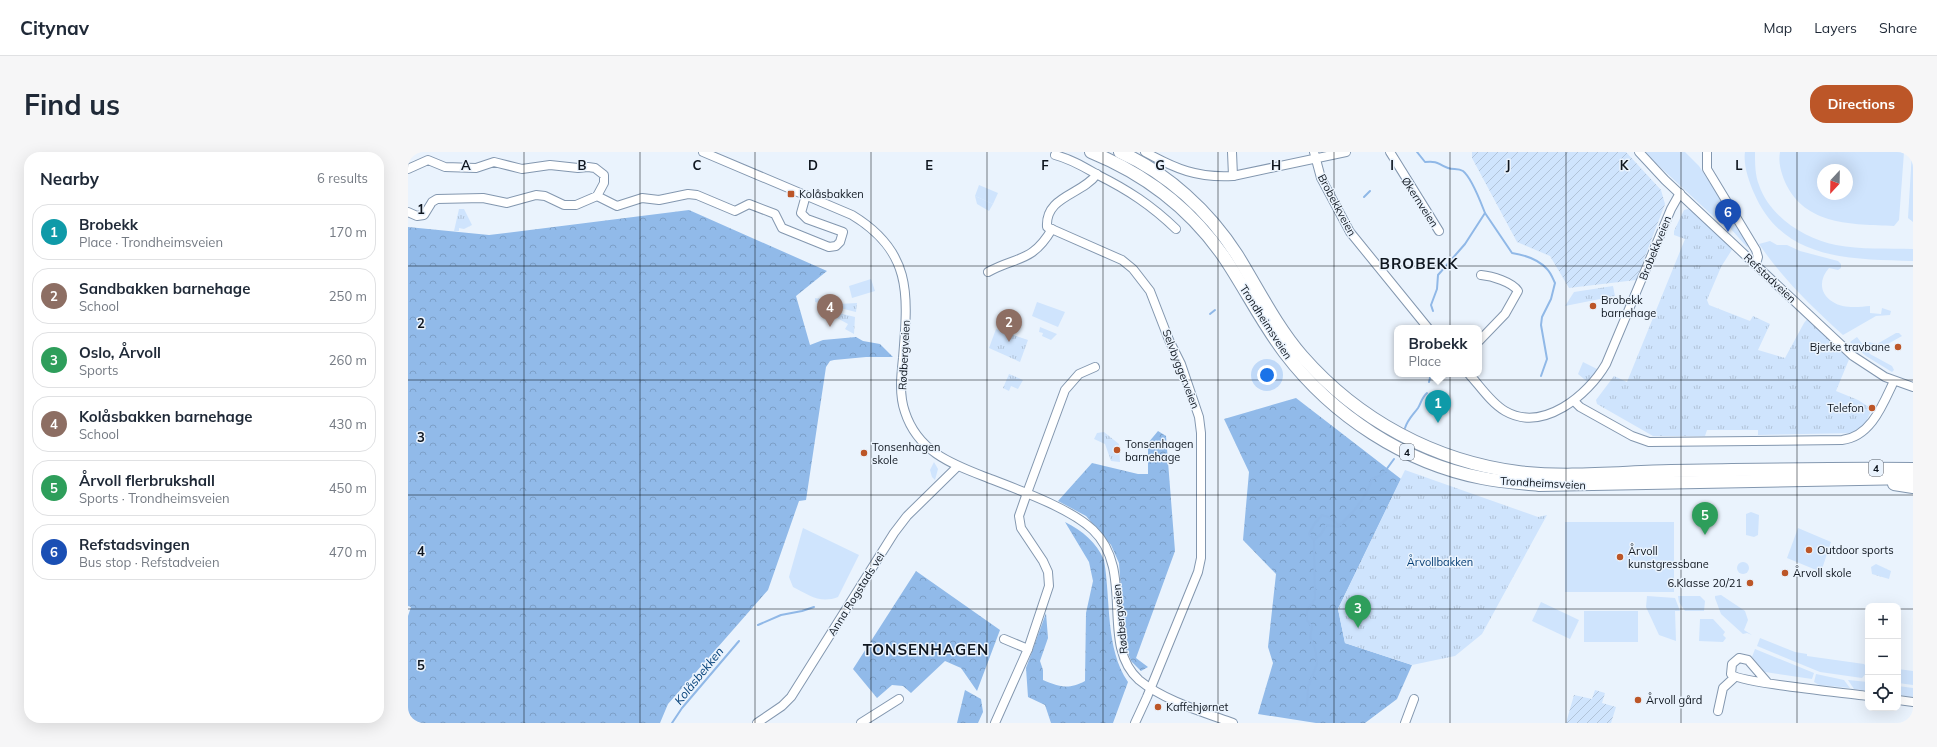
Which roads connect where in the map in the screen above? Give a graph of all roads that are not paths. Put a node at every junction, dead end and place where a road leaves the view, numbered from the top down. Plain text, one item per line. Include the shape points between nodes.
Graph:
1 (703, 152) edge
2 (1091, 152) edge
3 (1120, 152) edge
4 (1145, 152) edge
5 (1232, 152) edge
6 (1346, 152) edge
7 (1390, 152) edge
8 (1638, 152) edge
9 (1707, 152) edge
10 (1055, 155) dead end
11 (1315, 155) edge
12 (408, 169) edge
13 (1097, 174) junction
14 (1233, 176) junction
15 (1680, 193) junction
16 (806, 194) junction
17 (597, 196) junction
18 (408, 212) edge
19 (1052, 229) junction
20 (1176, 230) dead end
21 (1439, 231) dead end
22 (1756, 264) junction
23 (988, 272) dead end
24 (1482, 275) dead end
25 (1426, 325) edge
26 (1482, 338) edge
27 (1095, 367) dead end
28 (1472, 377) edge
29 (1894, 381) junction
30 (1913, 387) edge
31 (1574, 401) junction
32 (1913, 462) edge
33 (957, 466) junction
34 (1840, 468) junction
35 (1913, 469) edge
36 (1913, 478) edge
37 (1847, 479) junction
38 (1913, 487) edge
39 (1027, 493) junction
40 (1004, 639) dead end
41 (1028, 649) junction
42 (1735, 677) junction
43 (1767, 682) junction
44 (1151, 688) junction
45 (1865, 696) edge
46 (899, 699) dead end
47 (1414, 699) dead end
48 (1901, 700) edge
49 (1913, 702) edge
50 (1718, 711) dead end
51 (757, 723) edge
52 (862, 723) edge
53 (995, 723) edge
54 (1135, 723) edge
55 (1233, 723) edge
56 (1405, 723) edge

1 - 16 street, Rødbergveien
2 - 37 highway, Trondheimsveien / 4 via 1148,182 1189,214 1221,253 1270,333 1309,381 1332,403 1371,432 1424,460 1483,478 1539,485
3 - 34 highway, Trondheimsveien / 4 via 1145,165 1179,189 1214,224 1236,253 1292,343 1321,377 1375,421 1411,441 1463,461 1526,472 1561,474
4 - 14 street via 1193,174
5 - 14 street
6 - 11 street
7 - 21 street, Økernveien
8 - 15 street, Refstadveien
9 - 22 street via 1707,169 1756,250
10 - 13 street
11 - 14 street
11 - 25 street, Brobekkveien via 1321,178 1350,232
12 - 17 street via 428,160 445,167 476,168 494,162 522,169 550,165 595,168 604,175 604,183
13 - 19 street via 1090,182 1055,204 1047,222 1048,227
13 - 20 street via 1148,204
15 - 22 street, Refstadveien
15 - 31 street, Brobekkveien via 1606,364 1596,380
16 - 17 street via 801,213 807,219 843,232 836,246 829,247 782,228 775,214 749,204 735,211 697,195 688,194 659,200 642,198 617,206
16 - 33 street, Rødbergveien via 864,222 882,239 896,258 905,285 907,306 901,380 904,410 913,430 925,445
17 - 18 street via 576,205 564,205 545,196 536,195 507,203 483,198 437,199 424,215 417,216
19 - 23 street via 1045,240 1030,254 1019,261
19 - 44 street, Selvbyggerveien via 1122,260 1133,269 1150,291 1181,364 1199,417 1201,558 1198,572
22 - 29 street, Refstadveien via 1853,356
24 - 26 street via 1514,286 1518,291 1506,314
27 - 39 street via 1079,374 1065,390
28 - 31 street, Brobekkveien via 1497,405 1516,416 1542,416
29 - 30 street, Refstadveien
29 - 31 street via 1866,429 1854,438 1842,440 1649,442 1632,436 1580,407
32 - 34 highway
33 - 39 street, Rødbergveien
33 - 51 street, Anna Rogstads vei via 894,533 791,697
34 - 35 highway, Trondheimsveien / 4
36 - 37 highway, Trondheimsveien / 4
37 - 38 highway, 4
39 - 41 street via 1019,516 1021,528 1043,561 1048,572 1049,586
39 - 44 street, Rødbergveien via 1084,523 1105,544 1114,569 1124,658 1132,672
40 - 41 street
41 - 53 street
42 - 43 street
42 - 43 street via 1731,674 1731,667 1742,658 1751,663
42 - 50 street via 1723,688
43 - 45 street
44 - 54 street, Selvbyggerveien
44 - 55 street, Rødbergveien via 1166,697
46 - 52 street
47 - 56 street
48 - 49 street

